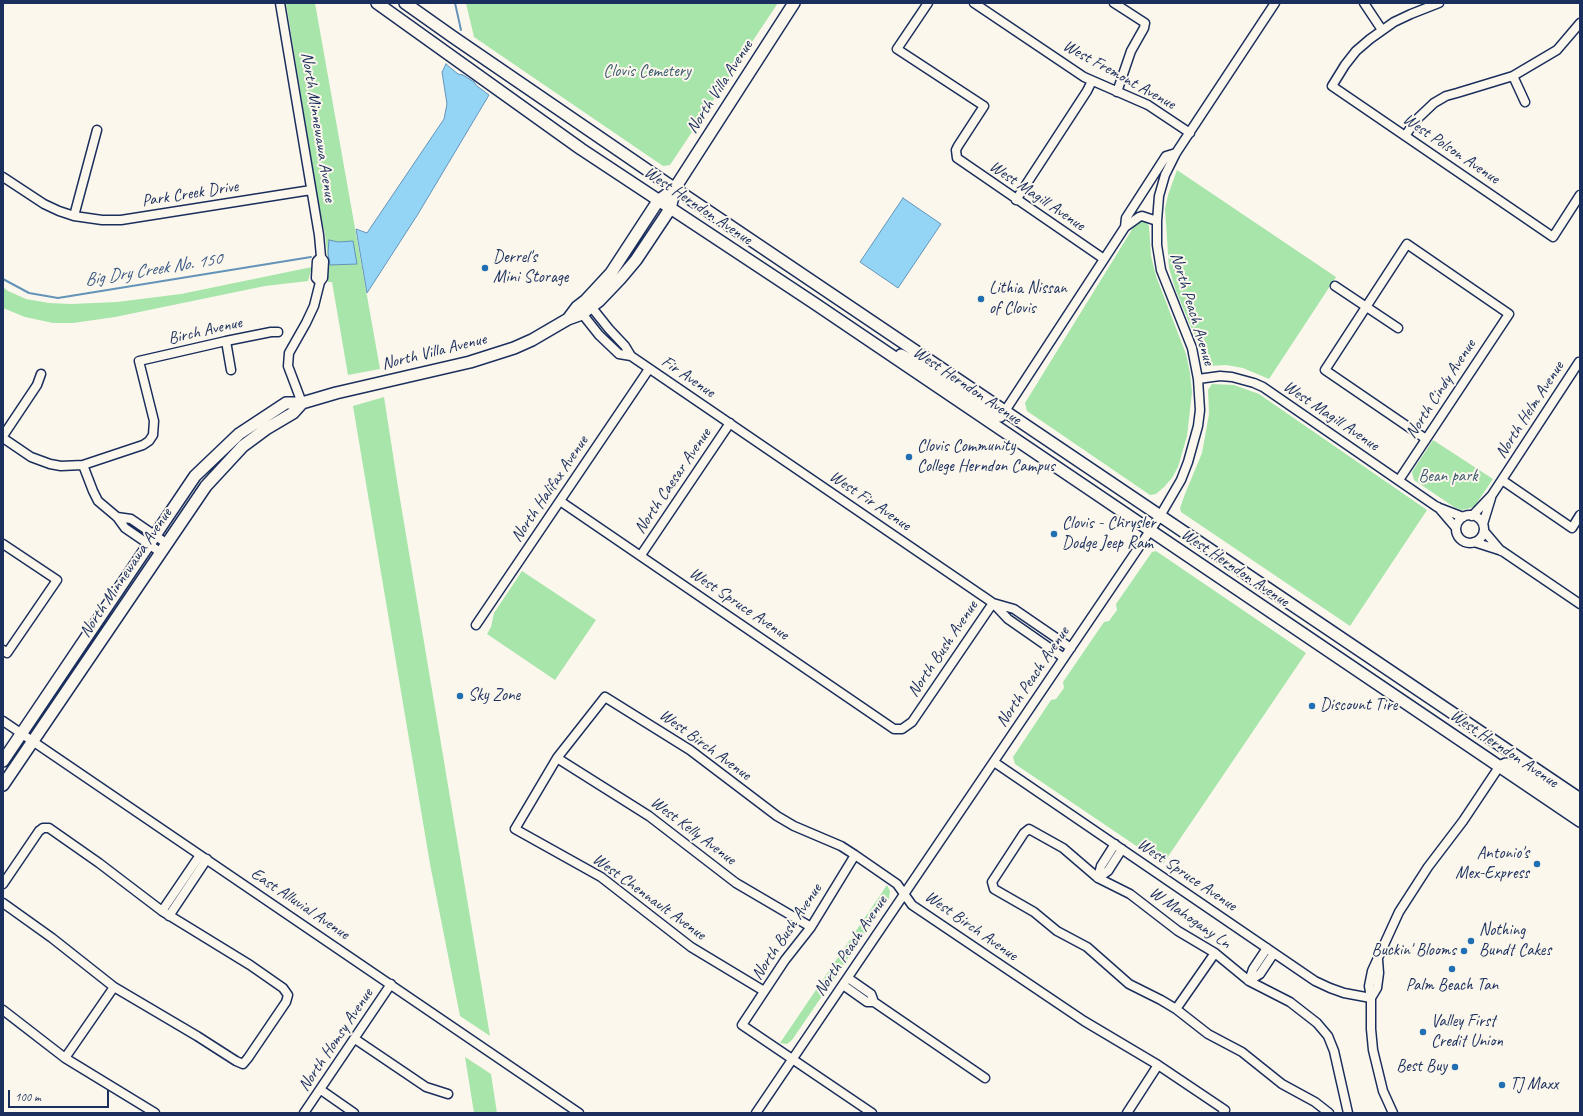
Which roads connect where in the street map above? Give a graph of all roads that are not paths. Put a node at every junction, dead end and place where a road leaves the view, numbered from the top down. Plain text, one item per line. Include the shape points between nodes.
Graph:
1 (280, 3) edge
2 (377, 3) edge
3 (405, 3) edge
4 (794, 3) edge
5 (928, 3) edge
6 (974, 3) edge
7 (1114, 3) edge
8 (1275, 3) edge
9 (1364, 3) edge
10 (1439, 3) edge
11 (1580, 23) edge
12 (1382, 30) junction
13 (1513, 76) junction
14 (1092, 81) junction
15 (1117, 92) junction
16 (1524, 102) dead end
17 (97, 130) dead end
18 (1190, 133) junction
19 (1405, 136) junction
20 (1176, 153) junction
21 (3, 177) edge
22 (675, 188) junction
23 (311, 190) junction
24 (1580, 195) edge
25 (1016, 200) junction
26 (658, 201) junction
27 (670, 209) junction
28 (74, 216) junction
29 (1157, 221) junction
30 (1125, 227) junction
31 (1104, 259) junction
32 (1335, 286) dead end
33 (589, 303) junction
34 (1366, 307) junction
35 (580, 310) junction
36 (1398, 328) dead end
37 (278, 332) dead end
38 (868, 340) junction
39 (226, 341) junction
40 (631, 356) junction
41 (1580, 362) edge
42 (650, 369) junction
43 (231, 370) dead end
44 (41, 374) dead end
45 (1198, 379) junction
46 (302, 403) junction
47 (1005, 411) junction
48 (730, 423) junction
49 (3, 437) edge
50 (1426, 439) junction
51 (83, 464) junction
52 (1399, 480) junction
53 (1502, 480) junction
54 (1492, 495) junction
55 (560, 501) junction
56 (1437, 507) junction
57 (1160, 516) junction
58 (1467, 516) junction
59 (1580, 516) edge
60 (1483, 527) junction
61 (1456, 528) junction
62 (1150, 531) junction
63 (152, 540) junction
64 (1474, 542) junction
65 (3, 544) edge
66 (163, 547) junction
67 (1502, 551) junction
68 (641, 555) junction
69 (993, 603) junction
70 (1580, 604) edge
71 (476, 625) dead end
72 (1071, 648) junction
73 (5, 651) edge
74 (1064, 658) junction
75 (3, 721) edge
76 (902, 729) joint
77 (21, 734) junction
78 (33, 741) junction
79 (557, 758) junction
80 (3, 761) edge
81 (994, 762) junction
82 (1499, 767) junction
83 (3, 785) edge
84 (1580, 799) edge
85 (1580, 810) edge
86 (1580, 821) edge
87 (1115, 844) junction
88 (1122, 849) junction
89 (855, 855) junction
90 (204, 857) junction
91 (1098, 878) junction
92 (3, 884) edge
93 (905, 894) junction
94 (3, 903) edge
95 (162, 911) junction
96 (169, 916) junction
97 (811, 927) junction
98 (1267, 948) junction
99 (1215, 952) junction
100 (1274, 953) junction
101 (848, 978) junction
102 (1249, 981) junction
103 (392, 984) junction
104 (843, 985) junction
105 (114, 986) junction
106 (764, 991) junction
107 (1371, 998) junction
108 (874, 1002) junction
109 (1176, 1009) junction
110 (3, 1010) edge
111 (355, 1039) junction
112 (66, 1058) junction
113 (792, 1059) junction
114 (1158, 1066) junction
115 (985, 1078) dead end
116 (321, 1090) junction
117 (448, 1094) dead end
118 (868, 1112) edge
119 (1224, 1112) edge
120 (155, 1113) edge
121 (304, 1113) edge
122 (354, 1113) edge
123 (579, 1113) edge
124 (756, 1113) edge
125 (1127, 1113) edge
126 (1329, 1113) edge
127 (1348, 1113) edge
128 (1393, 1113) edge

1 - 23 street, North Minnewawa Avenue
2 - 26 main road, West Herndon Avenue via 540,121
3 - 22 main road, West Herndon Avenue
4 - 22 main road, North Villa Avenue
5 - 25 street, West Magill Avenue via 897,49 984,106 958,146 955,155 959,161
6 - 14 street, West Fremont Avenue
7 - 15 street via 1145,23 1131,52
8 - 18 street, North Peach Avenue
9 - 12 street
10 - 12 street via 1410,14
11 - 13 street via 1557,50
12 - 19 street, West Polson Avenue via 1356,51 1332,86
13 - 16 street
13 - 19 street via 1446,96 1425,110
14 - 15 street, West Fremont Avenue
14 - 25 street
15 - 18 street, West Fremont Avenue via 1148,105
17 - 28 street
18 - 20 street, North Peach Avenue
19 - 24 street, West Polson Avenue via 1552,237
20 - 29 street, North Peach Avenue via 1165,174 1159,196
20 - 30 street, North Peach Avenue via 1166,156 1126,218
21 - 28 street, Park Creek Drive via 44,204
22 - 26 main road, North Villa Avenue
22 - 27 main road, North Villa Avenue
22 - 47 main road, West Herndon Avenue
23 - 28 street, Park Creek Drive via 121,220
23 - 46 street, North Minnewawa Avenue via 321,257 324,261 323,278 310,315 288,353 288,366
25 - 31 street, West Magill Avenue
26 - 27 main road, West Herndon Avenue
26 - 33 main road, North Villa Avenue
27 - 33 main road, North Villa Avenue via 628,270
27 - 38 main road, West Herndon Avenue
29 - 30 street, North Peach Avenue via 1142,216
29 - 45 street, North Peach Avenue via 1161,270 1192,348
30 - 31 street, North Peach Avenue
31 - 47 street, North Peach Avenue
32 - 34 street
33 - 35 main road, North Villa Avenue
33 - 40 street, Fir Avenue
34 - 36 street
34 - 50 street via 1325,370
34 - 50 street, North Cindy Avenue via 1407,244 1509,314
35 - 40 street, Fir Avenue via 610,347 619,354
35 - 46 main road, North Villa Avenue via 532,340 498,354
37 - 39 street, Birch Avenue
38 - 47 main road via 914,362 994,415 1000,416
38 - 62 main road, West Herndon Avenue
39 - 43 street
39 - 51 street, Birch Avenue via 139,361 154,421 153,435 143,445
40 - 42 street, Fir Avenue
41 - 53 street, North Helm Avenue
42 - 48 street, Fir Avenue
42 - 55 street, North Halifax Avenue
44 - 49 street via 37,385
45 - 52 street, West Magill Avenue via 1232,376 1259,385
45 - 57 street, North Peach Avenue via 1200,410 1195,441 1181,480
46 - 63 main road, North Minnewawa Avenue via 286,403 239,434 195,476
46 - 66 main road, North Minnewawa Avenue via 293,413 243,446 223,465 204,487
47 - 57 main road, West Herndon Avenue
48 - 68 street, North Caesar Avenue
48 - 69 street, West Fir Avenue
49 - 51 street via 31,457 50,464
50 - 52 street, North Cindy Avenue
51 - 63 street via 95,496 102,505 117,517 131,519
52 - 56 street, West Magill Avenue
53 - 54 street, North Helm Avenue
53 - 59 street via 1572,528
54 - 58 street, North Helm Avenue
54 - 60 street, North Helm Avenue
55 - 68 street, West Spruce Avenue
55 - 71 street, North Halifax Avenue
56 - 58 street, West Magill Avenue
56 - 61 street, West Magill Avenue
57 - 62 street, North Peach Avenue
57 - 84 main road, West Herndon Avenue
58 - 60 street via 1480,520
58 - 61 street via 1458,522
60 - 64 street via 1482,536
60 - 67 street
61 - 64 street via 1461,540
62 - 72 street, North Peach Avenue
62 - 82 main road, West Herndon Avenue
63 - 66 street
63 - 77 main road, North Minnewawa Avenue
64 - 67 street
65 - 73 street via 57,580
66 - 78 main road, North Minnewawa Avenue
67 - 70 street
68 - 76 street, West Spruce Avenue via 892,728
69 - 72 street, West Fir Avenue via 1014,609
69 - 74 street, West Fir Avenue via 1008,619
69 - 76 street, North Bush Avenue via 912,722
72 - 74 street, North Peach Avenue
74 - 81 street, North Peach Avenue
75 - 77 street, East Alluvial Avenue
77 - 78 street, East Alluvial Avenue
77 - 80 main road, North Minnewawa Avenue
78 - 83 main road, North Minnewawa Avenue
78 - 90 street, East Alluvial Avenue
79 - 89 street, West Birch Avenue via 604,697 690,750 777,816
79 - 97 street, West Kelly Avenue via 649,816 736,883
79 - 106 street, West Chennault Avenue via 515,829 578,863 691,948
81 - 87 street, West Spruce Avenue
81 - 93 street, North Peach Avenue
82 - 85 main road via 1506,764 1516,767
82 - 86 main road, West Herndon Avenue
82 - 107 street via 1428,867 1391,925 1378,960 1377,988
87 - 88 street, West Spruce Avenue
87 - 91 street via 1101,866
88 - 91 street via 1108,871
88 - 98 street, West Spruce Avenue
89 - 93 street, West Birch Avenue via 897,884
89 - 97 street, North Bush Avenue
90 - 95 street
90 - 96 street
90 - 103 street, East Alluvial Avenue
91 - 99 street, W Mahogany Ln via 1130,894 1178,931
91 - 109 street, W Mahogany Ln via 1063,848 1029,829 992,882 994,889 1034,912 1057,931 1087,947 1129,984
92 - 95 street via 39,831 49,828 99,862
93 - 101 street, North Peach Avenue
93 - 114 street, West Birch Avenue via 912,905 1072,1013
94 - 105 street
95 - 96 street
96 - 105 street via 250,965 283,988 288,995 286,1002 248,1058 243,1064 236,1061
97 - 106 street, North Bush Avenue
98 - 100 street, West Spruce Avenue
98 - 102 street via 1253,969
99 - 102 street, W Mahogany Ln
99 - 109 street
100 - 102 street via 1260,974
100 - 107 street, West Spruce Avenue via 1315,981 1330,988
101 - 104 street, North Peach Avenue
101 - 108 street via 871,994
102 - 127 street, W Mahogany Ln via 1290,1002 1328,1036 1334,1051
103 - 111 street, North Homsy Avenue
103 - 123 street, East Alluvial Avenue
104 - 108 street via 867,1002
104 - 113 street, North Peach Avenue
105 - 112 street
106 - 113 street, North Bush Avenue via 742,1025
107 - 128 street via 1370,1029 1373,1050 1383,1092
108 - 115 street
109 - 126 street via 1208,1034 1242,1052 1282,1084 1315,1102
110 - 112 street
111 - 116 street, North Homsy Avenue
111 - 117 street via 426,1087
112 - 120 street
113 - 118 street
113 - 124 street, North Peach Avenue
114 - 119 street, West Birch Avenue
114 - 125 street
116 - 121 street, North Homsy Avenue
116 - 122 street

